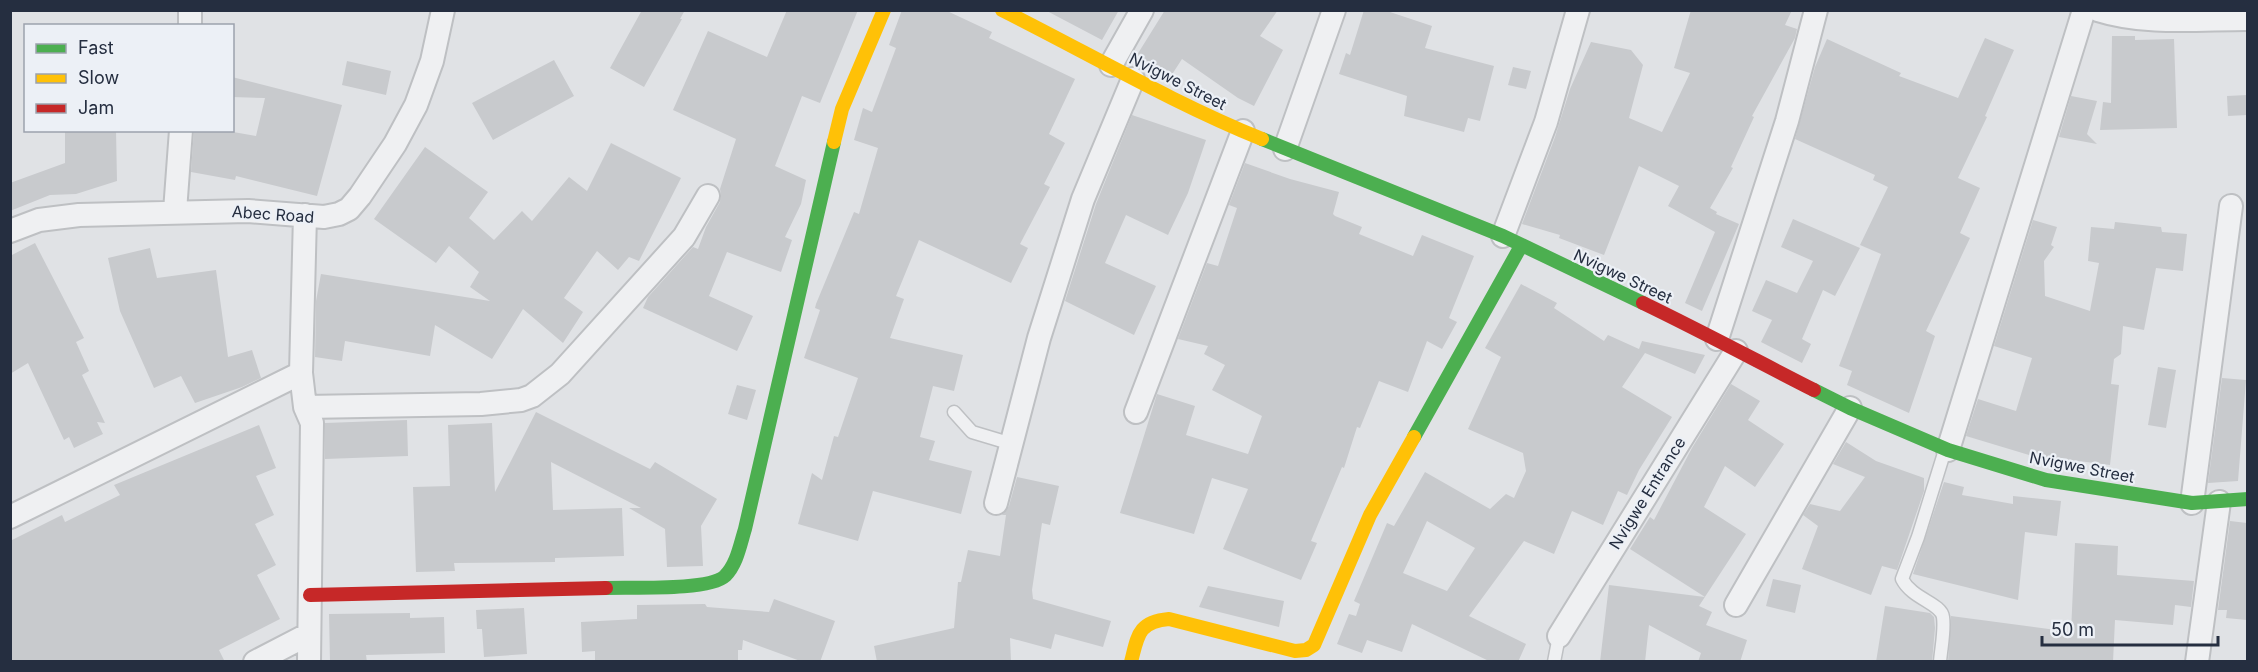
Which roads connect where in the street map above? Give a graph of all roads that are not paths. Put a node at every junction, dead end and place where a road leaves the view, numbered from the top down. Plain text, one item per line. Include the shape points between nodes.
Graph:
1 (443, 10) edge
2 (884, 10) edge
3 (1002, 10) edge
4 (1142, 10) edge
5 (1334, 10) edge
6 (1578, 10) edge
7 (1816, 10) edge
8 (2084, 10) edge
9 (2098, 10) edge
10 (2247, 20) edge
11 (1111, 65) junction
12 (1133, 78) junction
13 (1243, 131) junction
14 (181, 132) edge
15 (1285, 149) junction
16 (708, 196) dead end
17 (2231, 206) dead end
18 (175, 211) junction
19 (305, 215) junction
20 (10, 231) edge
21 (1512, 241) junction
22 (1726, 345) junction
23 (301, 373) junction
24 (305, 407) junction
25 (1850, 408) junction
26 (954, 412) dead end
27 (1136, 412) dead end
28 (1012, 444) junction
29 (1946, 450) junction
30 (2247, 500) edge
31 (2220, 502) junction
32 (996, 503) dead end
33 (2192, 503) junction
34 (10, 517) edge
35 (310, 595) junction
36 (1736, 605) dead end
37 (309, 634) junction
38 (1559, 636) joint
39 (255, 662) edge
40 (309, 662) edge
41 (1131, 662) edge
42 (1554, 662) edge
43 (1940, 662) edge
44 (2197, 662) edge

1 - 19 street, Abec Road via 432,61 416,105 395,144 349,209 324,218
2 - 35 street via 842,109 745,529 724,580 706,585
3 - 11 street, Nvigwe Street
4 - 11 street
5 - 15 street
6 - 21 street
7 - 22 street, Nvigwe Entrance
8 - 29 street
9 - 10 street via 2118,17 2162,20
11 - 12 street, Nvigwe Street
12 - 13 street, Nvigwe Street
12 - 28 street via 1083,199 1039,338
13 - 15 street, Nvigwe Street
13 - 27 street
14 - 18 street
15 - 21 street, Nvigwe Street
16 - 24 street via 684,237 560,374 532,396 481,404
17 - 33 street
18 - 19 street, Abec Road
18 - 20 street, Abec Road via 79,214 39,220
19 - 23 street
21 - 22 street, Nvigwe Street
21 - 41 street via 1370,515 1314,645 1295,651 1169,619 1152,619 1141,629
22 - 25 street, Nvigwe Street
22 - 38 street, Nvigwe Entrance
23 - 24 street
23 - 34 street
24 - 35 street via 312,423
25 - 29 street, Nvigwe Street
25 - 36 street
26 - 28 lane via 972,432
28 - 32 street
29 - 33 street, Nvigwe Street via 2046,480
29 - 43 lane via 1902,579 1906,588 1937,606 1943,615
30 - 31 street, Nvigwe Street
31 - 33 street, Nvigwe Street
31 - 44 street
35 - 37 street
37 - 39 street
37 - 40 street
38 - 42 lane

